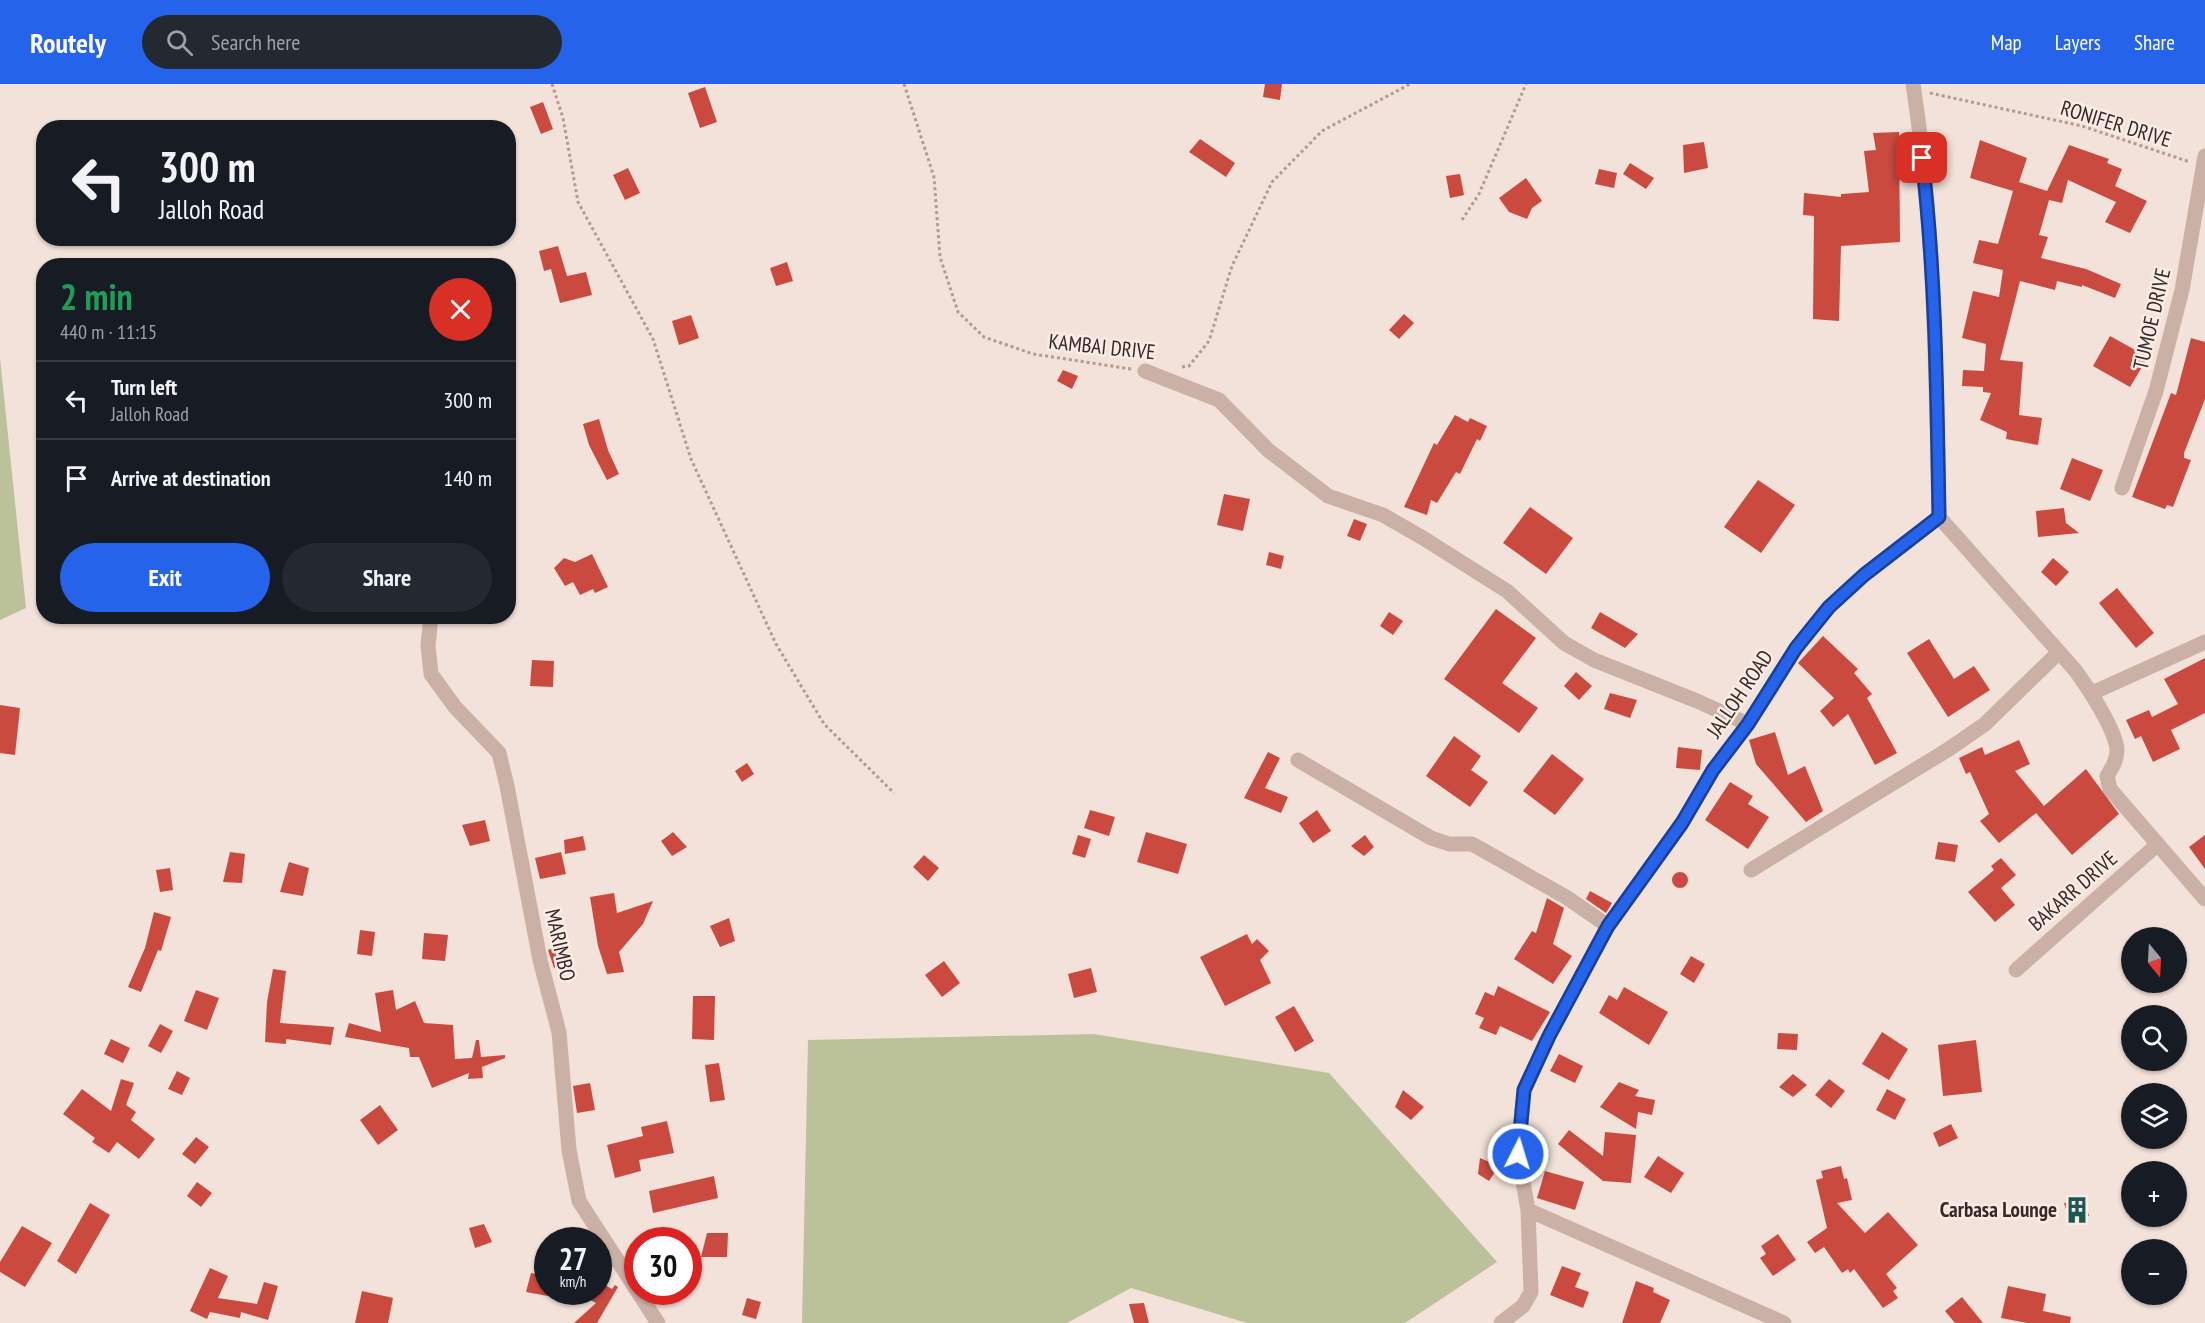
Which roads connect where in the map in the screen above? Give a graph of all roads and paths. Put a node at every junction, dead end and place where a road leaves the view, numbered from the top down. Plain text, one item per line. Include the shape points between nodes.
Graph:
1 (552, 84) edge
2 (904, 84) edge
3 (1410, 84) edge
4 (1526, 84) edge
5 (1914, 87) edge
6 (2204, 161) edge
7 (1462, 220) dead end
8 (1178, 368) dead end
9 (1145, 371) joint
10 (2122, 488) dead end
11 (1939, 517) junction
12 (430, 624) edge
13 (2205, 642) edge
14 (2060, 652) junction
15 (2092, 693) junction
16 (1748, 724) junction
17 (1298, 760) dead end
18 (894, 793) dead end
19 (2158, 844) junction
20 (1751, 870) dead end
21 (2205, 899) edge
22 (1608, 926) junction
23 (2016, 970) dead end
24 (1528, 1210) junction
25 (658, 1323) edge
26 (1501, 1323) edge
27 (1784, 1323) edge

1 - 18 path via 563,118 579,202 653,339 691,459 776,644 824,724
2 - 9 path, KAMBAI DRIVE via 934,177 940,257 958,312 984,337 1033,354
3 - 8 path, KAMBAI DRIVE via 1322,131 1272,182 1232,266 1209,340 1189,366
4 - 7 path via 1479,194
5 - 6 path, RONIFER DRIVE via 2082,126
5 - 11 street via 1928,204
6 - 10 street, TUMOE DRIVE via 2182,290 2156,391
9 - 16 street via 1219,400 1268,450 1328,496 1383,515 1424,538 1507,591 1564,643 1594,660
11 - 14 street
11 - 16 street, JALLOH ROAD via 1829,607 1796,648
12 - 25 street, MARIMBO via 430,674 498,753 507,786 540,960 559,1032 569,1150 579,1201
13 - 15 street
14 - 15 street
14 - 20 street via 1967,737
15 - 19 street via 2117,747 2114,765 2107,776 2110,789
16 - 22 street, JALLOH ROAD
17 - 22 street via 1431,838 1449,844 1472,844 1566,897
19 - 21 street
19 - 23 street, BAKARR DRIVE
22 - 24 street, JALLOH ROAD via 1524,1090 1518,1154
24 - 26 street, JALLOH ROAD via 1531,1292 1523,1306
24 - 27 street

